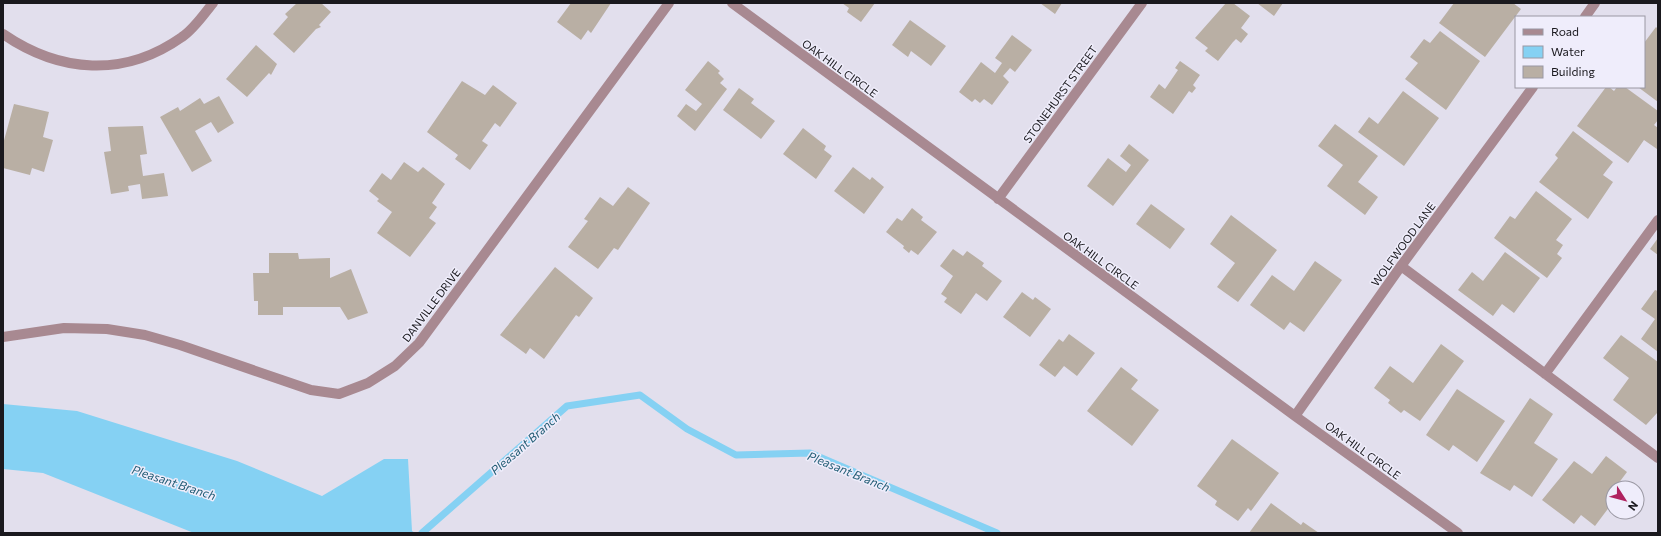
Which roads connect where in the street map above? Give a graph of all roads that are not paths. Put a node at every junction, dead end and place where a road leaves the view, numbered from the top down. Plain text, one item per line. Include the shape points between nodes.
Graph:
1 (213, 3) edge
2 (669, 3) edge
3 (732, 3) edge
4 (1142, 3) edge
5 (1595, 3) edge
6 (1586, 16) edge
7 (3, 34) edge
8 (1532, 88) edge
9 (998, 198) junction
10 (1658, 220) edge
11 (1401, 266) junction
12 (3, 337) edge
13 (1545, 374) junction
14 (1294, 416) junction
15 (1658, 458) edge
16 (1458, 533) edge

1 - 7 street via 183,36 144,58 110,67 67,64 24,49
2 - 12 street, DANVILLE DRIVE via 419,343 395,366 368,383 339,394 311,390 180,345 145,335 107,329 64,328
3 - 9 street, OAK HILL CIRCLE
4 - 9 street, STONEHURST STREET
5 - 6 street
8 - 11 street, WOLFWOOD LANE
9 - 14 street, OAK HILL CIRCLE
10 - 13 street
11 - 13 street
11 - 14 street, WOLFWOOD LANE
13 - 15 street
14 - 16 street, OAK HILL CIRCLE

